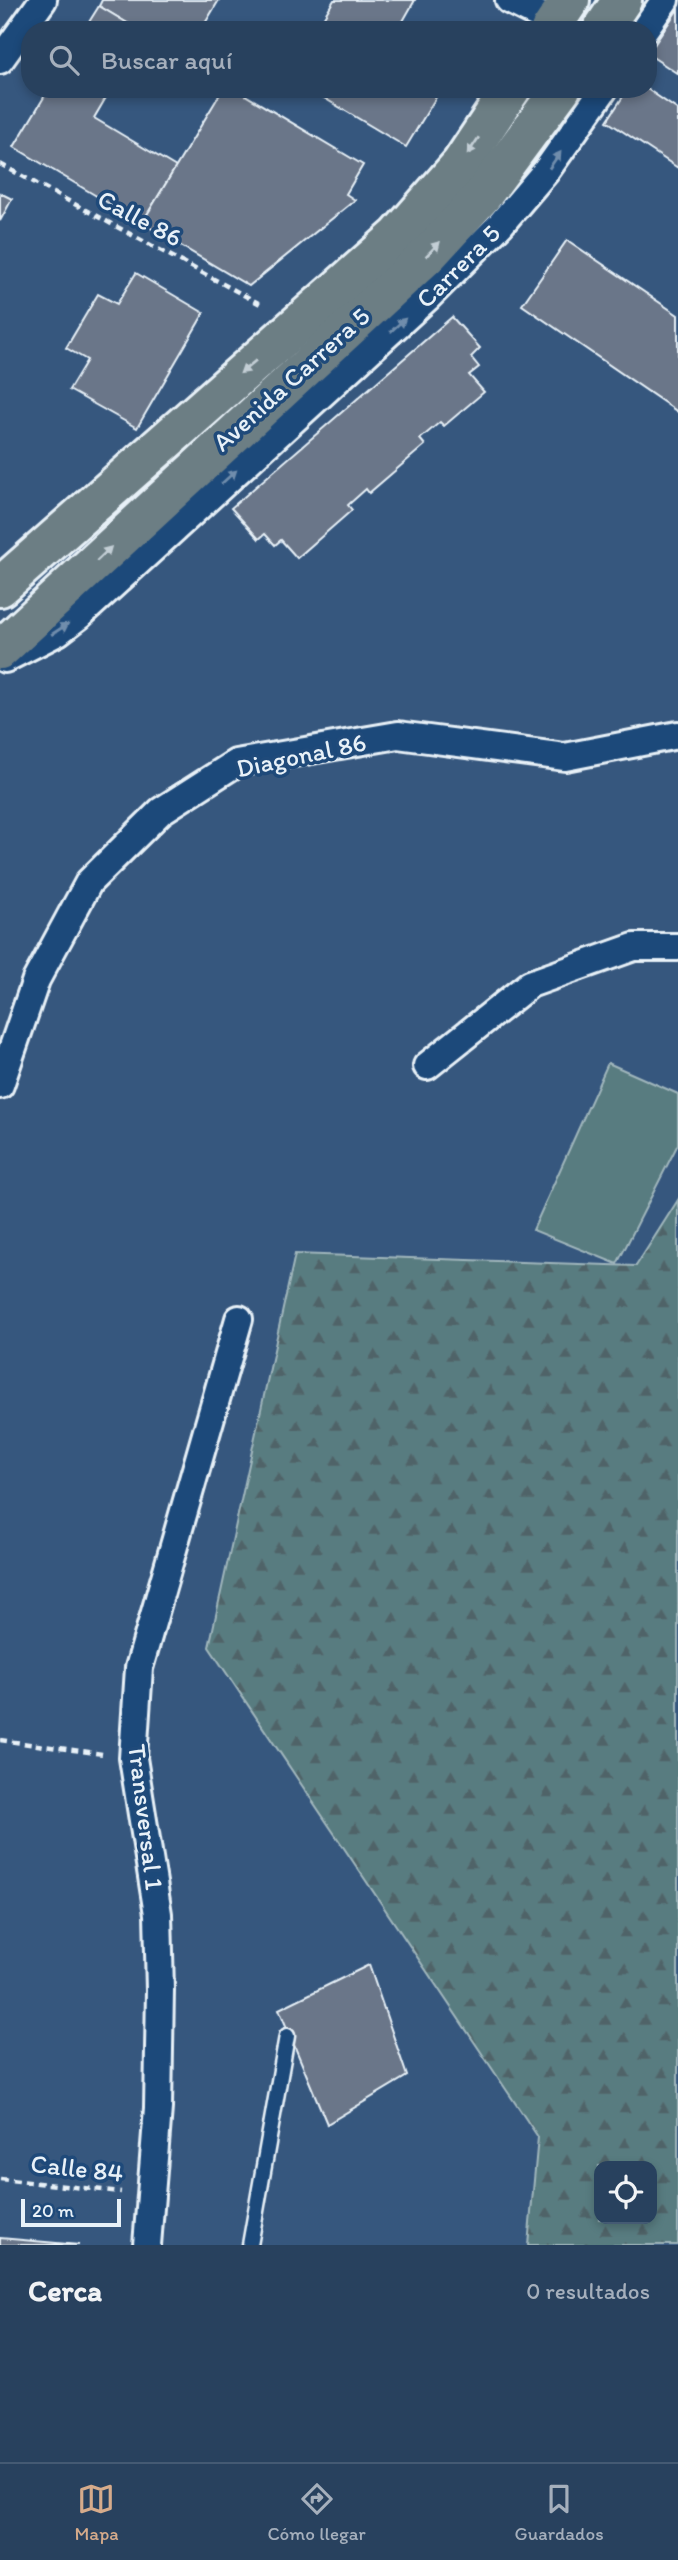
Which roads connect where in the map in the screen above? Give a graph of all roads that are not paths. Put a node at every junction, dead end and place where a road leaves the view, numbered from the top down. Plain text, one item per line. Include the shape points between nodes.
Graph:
1 (44, 0) edge
2 (509, 0) edge
3 (622, 0) edge
4 (664, 0) edge
5 (558, 18) edge
6 (29, 21) edge
7 (608, 21) edge
8 (651, 21) edge
9 (21, 31) edge
10 (0, 60) edge
11 (505, 98) edge
12 (554, 98) edge
13 (598, 98) edge
14 (0, 587) edge
15 (0, 650) edge
16 (0, 661) edge
17 (678, 736) edge
18 (678, 947) edge
19 (427, 1066) dead end
20 (2, 1081) edge
21 (239, 1319) dead end
22 (287, 2036) dead end
23 (147, 2245) edge
24 (250, 2245) edge

1 - 6 street
2 - 5 street via 521,9
3 - 7 main road
4 - 8 street
9 - 10 street
11 -> 14 main road, Avenida Carrera 5 via 461,164 398,236
15 -> 12 main road, Avenida Carrera 5 via 429,254 482,196
16 -> 13 street, Carrera 5 via 58,632 79,616 427,298 547,171
17 - 20 street, Diagonal 86 via 565,757 398,735 236,764 162,811 89,882 36,979
18 - 19 street via 634,947 530,984
21 - 23 street, Transversal 1 via 139,1668 133,1758 158,1913 158,2108
22 - 24 lane

